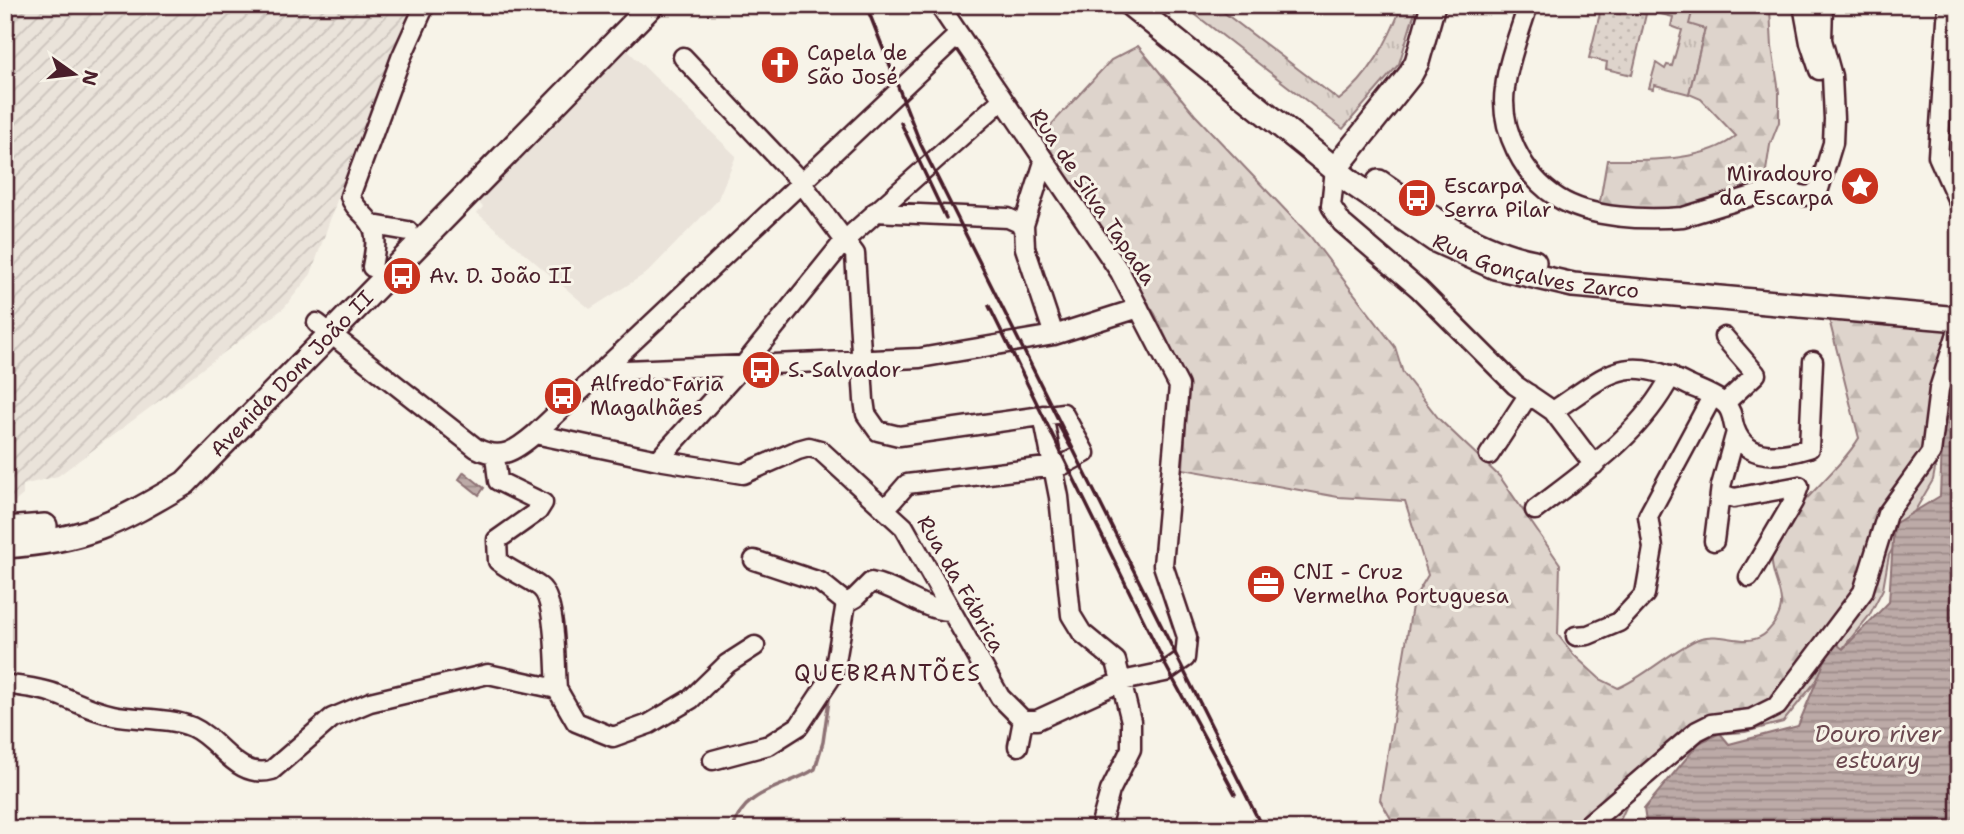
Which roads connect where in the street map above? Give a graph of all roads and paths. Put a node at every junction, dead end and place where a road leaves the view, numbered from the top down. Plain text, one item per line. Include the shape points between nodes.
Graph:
1 (425, 5) edge
2 (631, 5) edge
3 (652, 5) edge
4 (939, 5) edge
5 (1131, 5) edge
6 (1155, 5) edge
7 (1433, 5) edge
8 (1528, 5) edge
9 (1803, 5) edge
10 (1823, 5) edge
11 (1948, 5) edge
12 (958, 36) junction
13 (683, 57) dead end
14 (1832, 76) junction
15 (1002, 100) junction
16 (1044, 162) junction
17 (1340, 163) junction
18 (800, 181) junction
19 (1959, 203) edge
20 (875, 212) junction
21 (1024, 225) junction
22 (373, 226) junction
23 (408, 231) junction
24 (845, 240) junction
25 (372, 267) junction
26 (1734, 292) junction
27 (1959, 304) edge
28 (1139, 308) junction
29 (1959, 319) edge
30 (1959, 327) edge
31 (323, 328) junction
32 (1054, 335) junction
33 (1724, 337) dead end
34 (861, 361) junction
35 (1813, 361) dead end
36 (744, 365) junction
37 (601, 371) junction
38 (1671, 376) junction
39 (1529, 394) junction
40 (1718, 400) junction
41 (1553, 411) junction
42 (1043, 415) junction
43 (1736, 432) junction
44 (535, 434) junction
45 (1489, 455) dead end
46 (495, 456) junction
47 (658, 460) junction
48 (1594, 465) junction
49 (1053, 466) junction
50 (1722, 494) junction
51 (886, 508) junction
52 (1535, 510) dead end
53 (5, 529) edge
54 (1714, 541) dead end
55 (5, 546) edge
56 (754, 560) dead end
57 (1749, 577) dead end
58 (846, 603) junction
59 (950, 611) junction
60 (1576, 636) dead end
61 (755, 646) dead end
62 (1122, 681) junction
63 (5, 684) edge
64 (557, 689) junction
65 (1023, 720) junction
66 (1018, 746) dead end
67 (713, 760) dead end
68 (1103, 829) edge
69 (1583, 829) edge

1 - 22 street via 352,188 352,204
2 - 23 main road, Avenida Dom João II
3 - 31 main road, Avenida Dom João II
4 - 12 street, Rua de Silva Tapada
5 - 17 main road
6 - 17 main road
7 - 17 main road via 1410,75
8 - 14 street via 1504,89 1508,131 1522,163 1557,198 1586,209 1670,218 1779,188 1812,195 1819,189 1833,143
9 - 14 street via 1820,71
10 - 14 street via 1822,40
11 - 19 street via 1938,156
12 - 15 street, Rua de Silva Tapada
12 - 18 street
13 - 18 street
15 - 16 street, Rua de Silva Tapada
15 - 20 street
16 - 21 street
16 - 28 street, Rua de Silva Tapada
17 - 26 main road, Rua Gonçalves Zarco via 1435,240 1495,267 1573,285
17 - 39 street via 1331,206 1342,223
18 - 24 street
18 - 37 street
20 - 21 street via 1008,218
20 - 24 street
21 - 32 street via 1026,248
22 - 23 street
22 - 25 street
23 - 25 main road, Avenida Dom João II
24 - 34 street via 855,254
24 - 36 street
25 - 31 main road, Avenida Dom João II
26 - 27 main road
26 - 29 main road
28 - 32 street
28 - 62 street, Rua de Silva Tapada via 1179,386 1163,565 1188,651 1166,672
30 - 69 street via 1939,389 1931,453 1887,514 1863,592 1787,694 1762,715 1697,731
31 - 46 street via 476,449
31 - 53 main road, Avenida Dom João II via 175,471 113,508 69,523
31 - 55 main road, Avenida Dom João II via 185,483 120,522 73,539
32 - 34 street via 920,358
33 - 40 street via 1756,374
34 - 36 street
34 - 42 street via 866,414 878,431 887,435
35 - 43 street via 1809,448 1782,457 1763,456
36 - 37 street
36 - 47 street
37 - 44 street
38 - 40 street
38 - 41 street via 1637,366 1617,370
38 - 48 street via 1638,424
39 - 41 street
39 - 45 street
40 - 43 street via 1732,415
40 - 60 street via 1648,516 1653,548 1645,594 1619,622
41 - 48 street
42 - 49 street
42 - 49 street via 1063,412 1085,453
43 - 50 street
44 - 46 street via 510,453
44 - 47 street, Rua da Fábrica
46 - 64 street via 498,481 542,503 538,511 497,540 498,561 542,588 550,601
47 - 51 street, Rua da Fábrica via 743,474 809,447 820,450
48 - 52 street
49 - 51 street via 907,484
49 - 62 street via 1071,615 1082,633 1116,661
50 - 54 street
50 - 57 street via 1734,498 1799,486
51 - 59 street, Rua da Fábrica via 904,527
56 - 58 street via 820,582
58 - 59 street via 871,582 936,611
58 - 67 street via 834,673 799,726 769,745
59 - 65 street, Rua da Fábrica via 1000,697
61 - 64 street via 727,664 691,699 649,724 613,737 576,722
62 - 65 street via 1037,720
62 - 68 street via 1133,736 1104,808
63 - 64 street via 56,694 89,710 191,726 235,762 261,773 272,771 332,718 370,702 488,674
65 - 66 street

